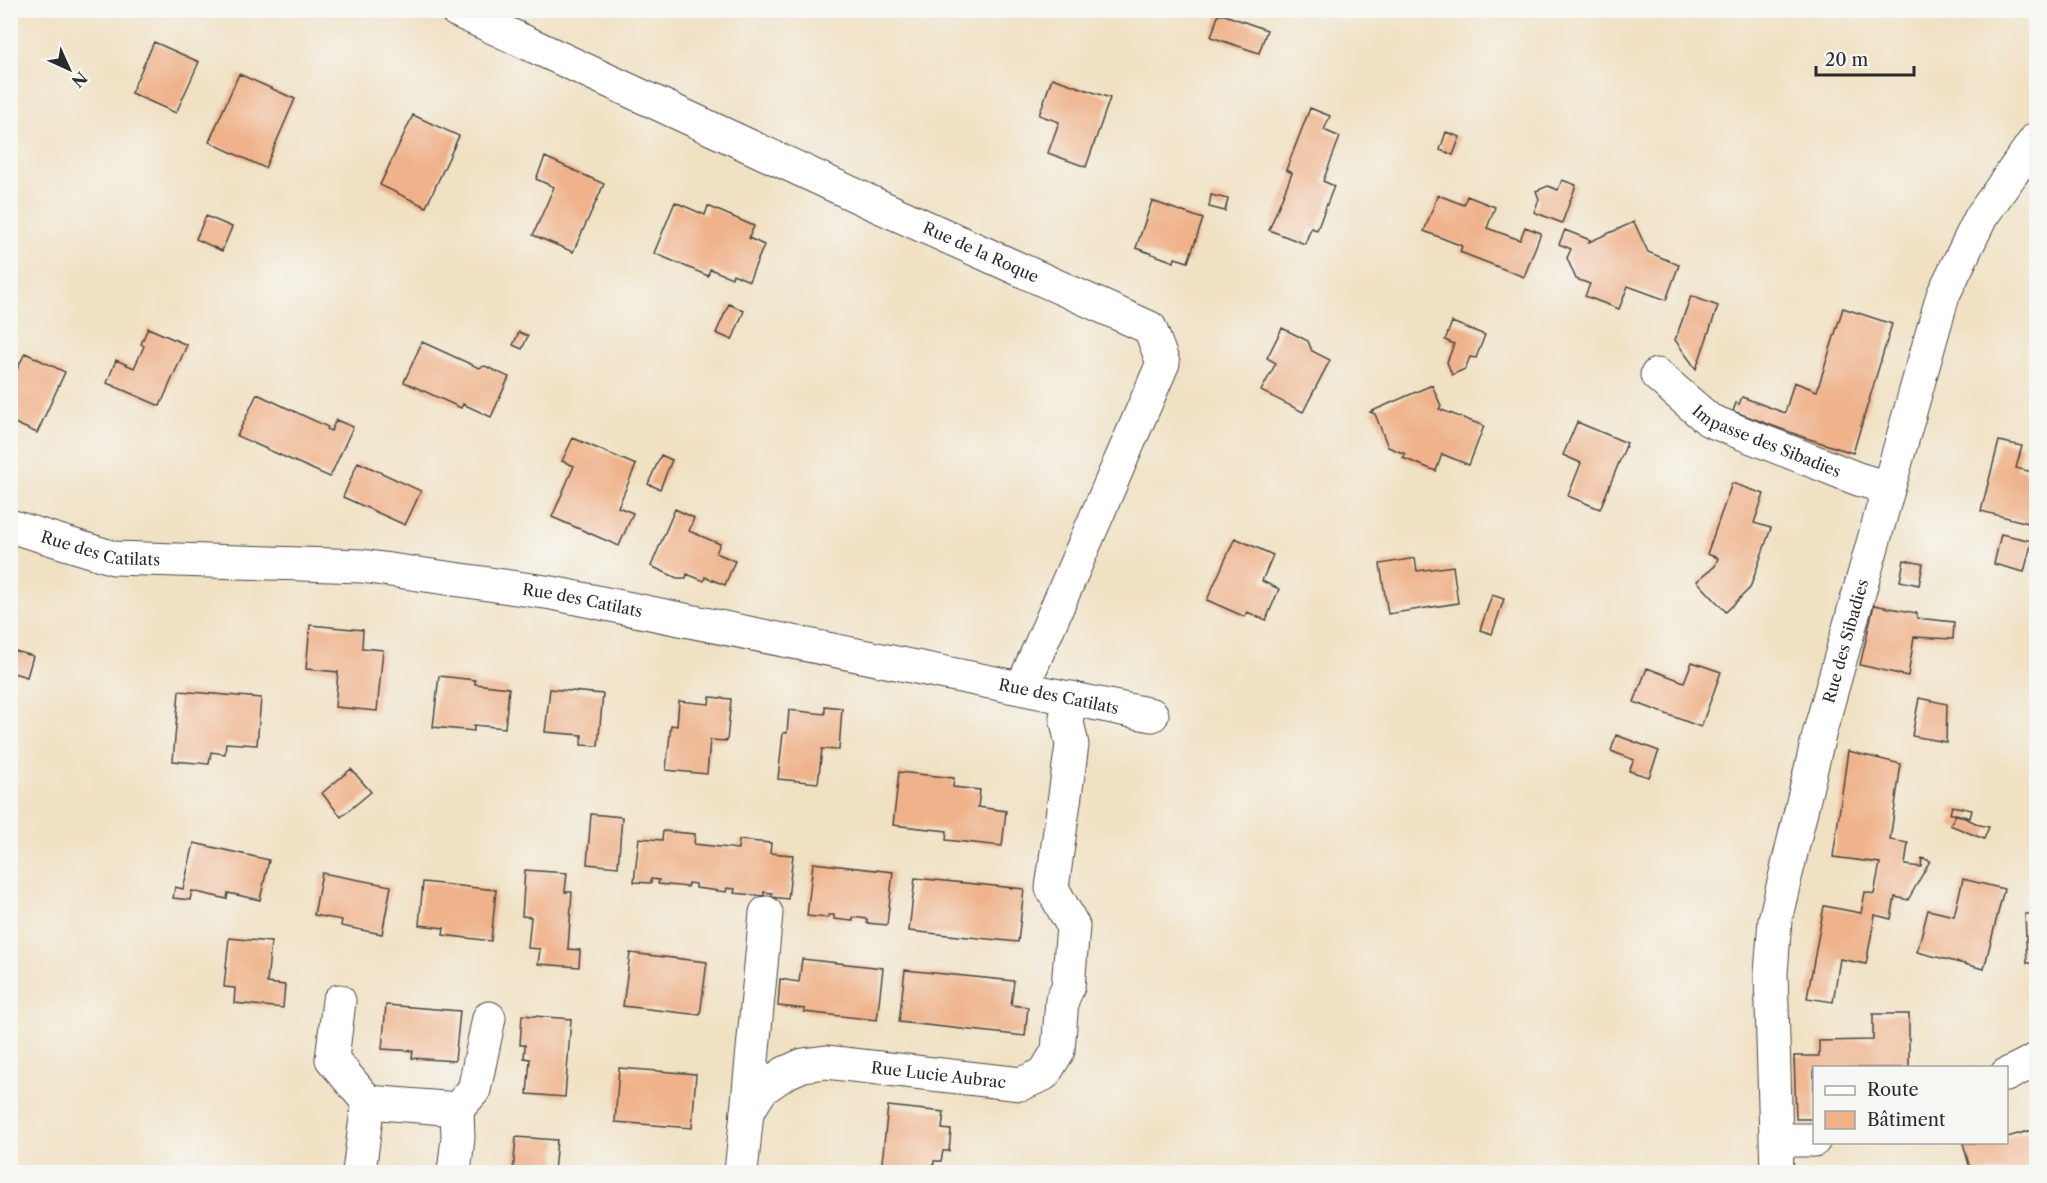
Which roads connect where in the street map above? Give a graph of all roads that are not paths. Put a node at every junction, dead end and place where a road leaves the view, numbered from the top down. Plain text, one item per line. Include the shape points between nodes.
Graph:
1 (456, 10) edge
2 (2037, 139) edge
3 (1657, 375) dead end
4 (1888, 488) junction
5 (10, 526) edge
6 (1022, 688) junction
7 (1072, 698) junction
8 (1152, 715) dead end
9 (766, 913) dead end
10 (339, 1002) dead end
11 (489, 1018) dead end
12 (2037, 1060) edge
13 (2008, 1074) edge
14 (368, 1102) junction
15 (457, 1109) junction
16 (747, 1112) junction
17 (1777, 1140) junction
18 (1813, 1140) edge
19 (359, 1173) edge
20 (454, 1173) edge
21 (741, 1173) edge
22 (1777, 1173) edge

1 - 6 street, Rue de la Roque via 1150,328 1163,363
2 - 4 street, Rue des Sibadies via 1981,217 1943,295
3 - 4 street, Impasse des Sibadies via 1709,420
4 - 17 street, Rue des Sibadies via 1820,731 1775,920 1771,974
5 - 6 street, Rue des Catilats via 114,558 362,566 552,593
6 - 7 street, Rue des Catilats
7 - 8 street, Rue des Catilats
7 - 16 street, Rue Lucie Aubrac via 1066,717 1072,745 1052,888 1073,926 1058,1051 1044,1074 1022,1084 826,1062 803,1065 785,1073 762,1089
9 - 16 street, Rue Lucie Aubrac
10 - 14 street via 332,1059
11 - 15 street via 474,1090
12 - 13 street
14 - 15 street
14 - 19 street
15 - 20 street
16 - 21 street, Rue Lucie Aubrac
17 - 18 street
17 - 22 street, Rue des Sibadies

